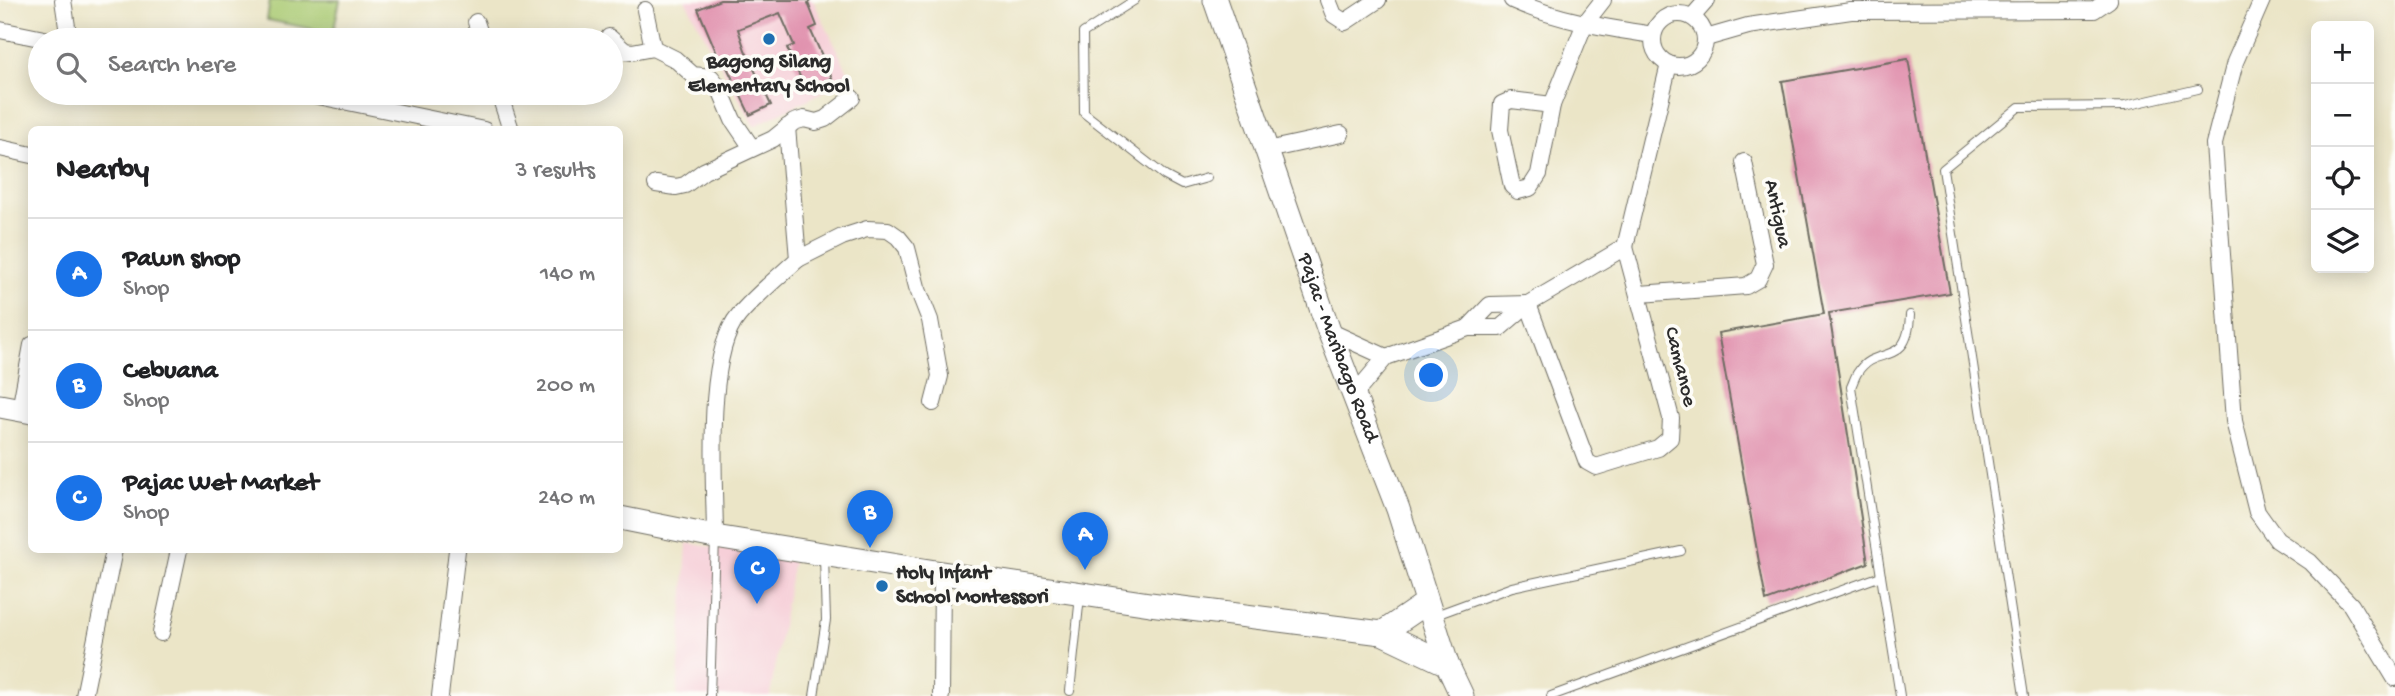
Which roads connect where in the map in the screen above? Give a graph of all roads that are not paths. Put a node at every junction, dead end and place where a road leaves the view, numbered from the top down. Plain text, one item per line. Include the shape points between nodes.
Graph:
1 (63, 0) edge
2 (1135, 0) edge
3 (1328, 0) edge
4 (1378, 0) edge
5 (1512, 0) edge
6 (1603, 0) edge
7 (1707, 0) edge
8 (1835, 0) edge
9 (1983, 0) edge
10 (2109, 0) edge
11 (2262, 0) edge
12 (1222, 4) edge
13 (1532, 4) edge
14 (645, 10) dead end
15 (1969, 11) junction
16 (1822, 14) junction
17 (1692, 17) junction
18 (476, 22) dead end
19 (1586, 23) junction
20 (67, 28) edge
21 (478, 28) edge
22 (0, 30) edge
23 (1653, 35) junction
24 (28, 36) edge
25 (1706, 38) junction
26 (653, 48) junction
27 (623, 49) edge
28 (1669, 64) junction
29 (2198, 89) dead end
30 (852, 98) dead end
31 (362, 105) edge
32 (503, 105) edge
33 (1552, 105) junction
34 (465, 126) edge
35 (510, 126) edge
36 (787, 127) junction
37 (1341, 134) dead end
38 (0, 148) edge
39 (751, 148) junction
40 (1267, 150) junction
41 (28, 154) edge
42 (1744, 162) dead end
43 (1207, 178) dead end
44 (656, 184) dead end
45 (1625, 247) junction
46 (797, 259) junction
47 (1640, 294) junction
48 (1528, 304) junction
49 (1910, 315) dead end
50 (1468, 328) junction
51 (1329, 331) junction
52 (1386, 357) junction
53 (28, 362) edge
54 (1354, 395) junction
55 (933, 403) dead end
56 (17, 409) edge
57 (623, 513) edge
58 (715, 537) junction
59 (1681, 551) dead end
60 (113, 553) edge
61 (178, 553) edge
62 (457, 553) edge
63 (824, 554) junction
64 (942, 573) junction
65 (1881, 576) junction
66 (1080, 593) junction
67 (1428, 610) junction
68 (162, 633) dead end
69 (1382, 633) junction
70 (1447, 664) junction
71 (2395, 678) edge
72 (1070, 691) dead end
73 (84, 696) edge
74 (440, 696) edge
75 (710, 696) edge
76 (814, 696) edge
77 (941, 696) edge
78 (1462, 696) edge
79 (1551, 696) edge
80 (1900, 696) edge
81 (2024, 696) edge

1 - 20 street
2 - 43 lane via 1083,33 1084,113 1173,181 1182,185
3 - 4 street via 1334,15 1345,22
5 - 13 street
6 - 19 street
7 - 17 street
8 - 16 street
9 - 15 street
10 - 15 street via 2094,10
11 - 71 street via 2235,62 2214,144 2234,421 2257,512 2277,540 2310,562 2351,605
12 - 40 street, Pajac - Maribago Road
13 - 19 street
14 - 26 street
15 - 16 street
16 - 25 street
17 - 23 street via 1679,13 1666,17
17 - 25 street
18 - 21 street
19 - 23 street
19 - 33 street
22 - 24 street
23 - 28 street via 1656,52
25 - 28 street via 1695,62
26 - 27 street
26 - 39 street via 676,59 693,75 711,77
28 - 45 street
29 - 81 lane via 2125,106 2019,107 1943,169
30 - 36 street via 825,119 804,119
31 - 34 street
32 - 35 street
33 - 33 street via 1539,174 1530,188 1518,191 1512,186 1500,130 1502,104 1511,100
36 - 39 street
36 - 46 street
37 - 40 street
38 - 41 street
39 - 44 street via 685,185
40 - 51 street, Pajac - Maribago Road
42 - 47 street, Antigua via 1765,264 1758,279 1746,286
45 - 47 street, Camanoe
45 - 48 street
46 - 55 street via 867,229 888,230 898,237 907,248 930,320 940,376
46 - 58 street via 737,316 727,335 714,395
47 - 48 street, Camanoe via 1671,418 1670,438 1658,448 1596,467 1581,453
48 - 50 street via 1500,328
48 - 50 street via 1490,305
49 - 65 lane via 1910,331 1903,346 1858,370 1851,387
50 - 52 street
51 - 52 street
51 - 54 street, Pajac - Maribago Road
52 - 54 street
53 - 56 street
54 - 67 street, Pajac - Maribago Road via 1398,509
57 - 58 street
58 - 63 street
58 - 75 lane
59 - 67 lane
60 - 73 street
61 - 68 street
62 - 74 street
63 - 64 street
63 - 76 lane via 826,620
64 - 66 street
64 - 77 street
65 - 79 lane
65 - 80 lane
66 - 69 street
66 - 72 lane
67 - 69 street
67 - 70 street, Pajac - Maribago Road
69 - 70 street
70 - 78 street, Pajac - Maribago Road

